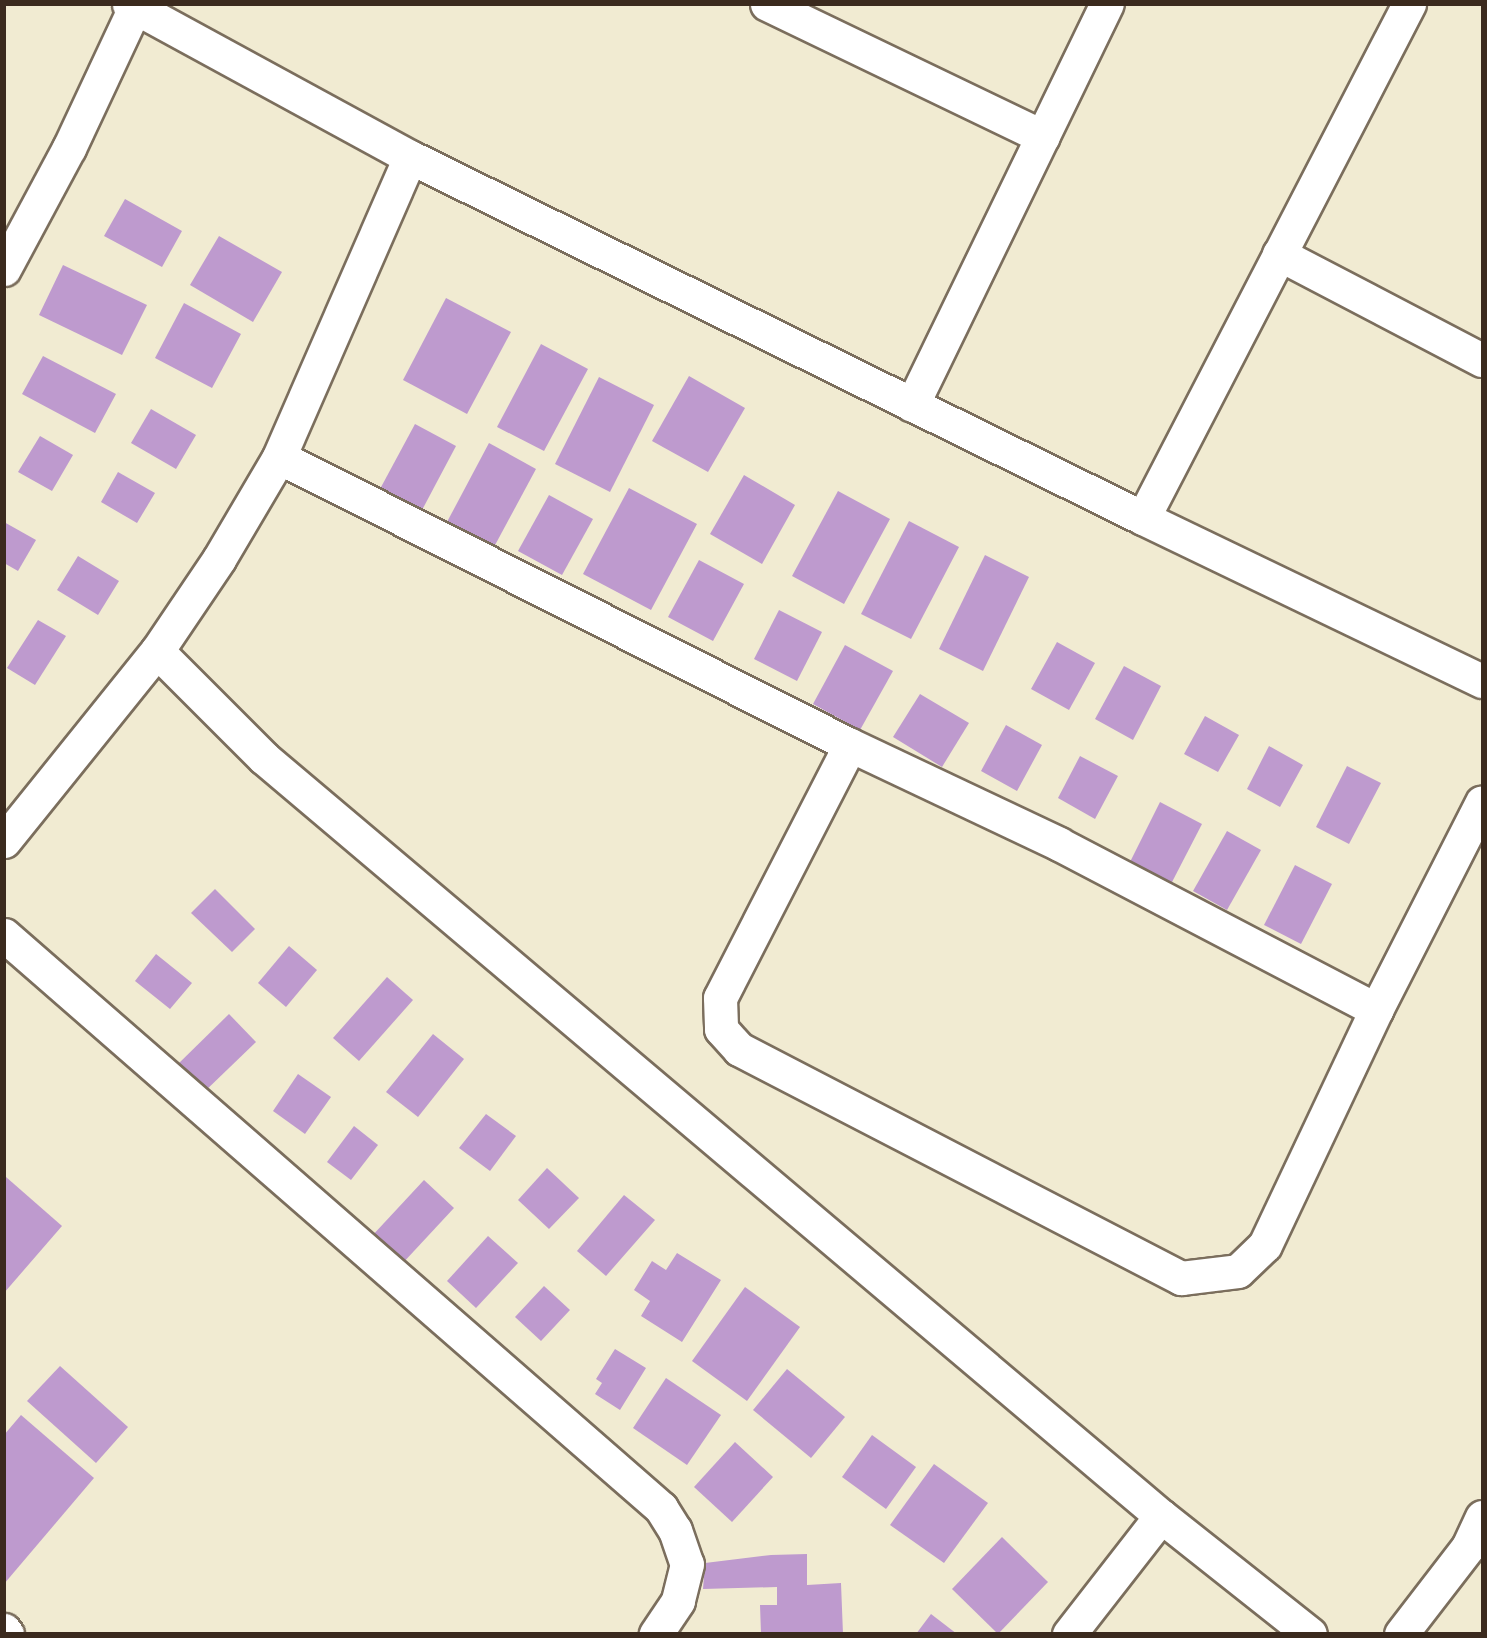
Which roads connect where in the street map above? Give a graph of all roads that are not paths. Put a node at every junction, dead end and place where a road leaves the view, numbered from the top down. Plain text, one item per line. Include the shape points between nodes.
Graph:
1 (767, 4) edge
2 (1107, 4) edge
3 (1409, 4) edge
4 (132, 6) edge
5 (1043, 137) junction
6 (410, 157) junction
7 (1279, 254) junction
8 (4, 269) edge
9 (1482, 360) edge
10 (912, 405) junction
11 (279, 457) junction
12 (1143, 518) junction
13 (157, 651) junction
14 (1482, 681) edge
15 (850, 746) junction
16 (1482, 802) edge
17 (4, 841) edge
18 (4, 936) edge
19 (1376, 1010) junction
20 (1161, 1516) junction
21 (1482, 1517) edge
22 (4, 1630) edge
23 (8, 1634) edge
24 (656, 1634) edge
25 (1069, 1634) edge
26 (1310, 1634) edge
27 (1401, 1634) edge

1 - 5 street
2 - 5 street
3 - 7 street
4 - 6 street
4 - 8 street via 69,148
5 - 10 street
6 - 10 street
6 - 11 street
7 - 9 street
7 - 12 street
10 - 12 street
11 - 13 street via 219,559
11 - 15 street
12 - 14 street
13 - 17 street
13 - 20 street via 264,758
15 - 19 street via 1059,843
15 - 19 street via 720,998 721,1029 739,1049 1181,1278 1238,1271 1265,1245
16 - 19 street
18 - 24 street via 661,1508 675,1530 687,1564 678,1601
20 - 25 street
20 - 26 street
21 - 27 street via 1468,1547
22 - 23 street

